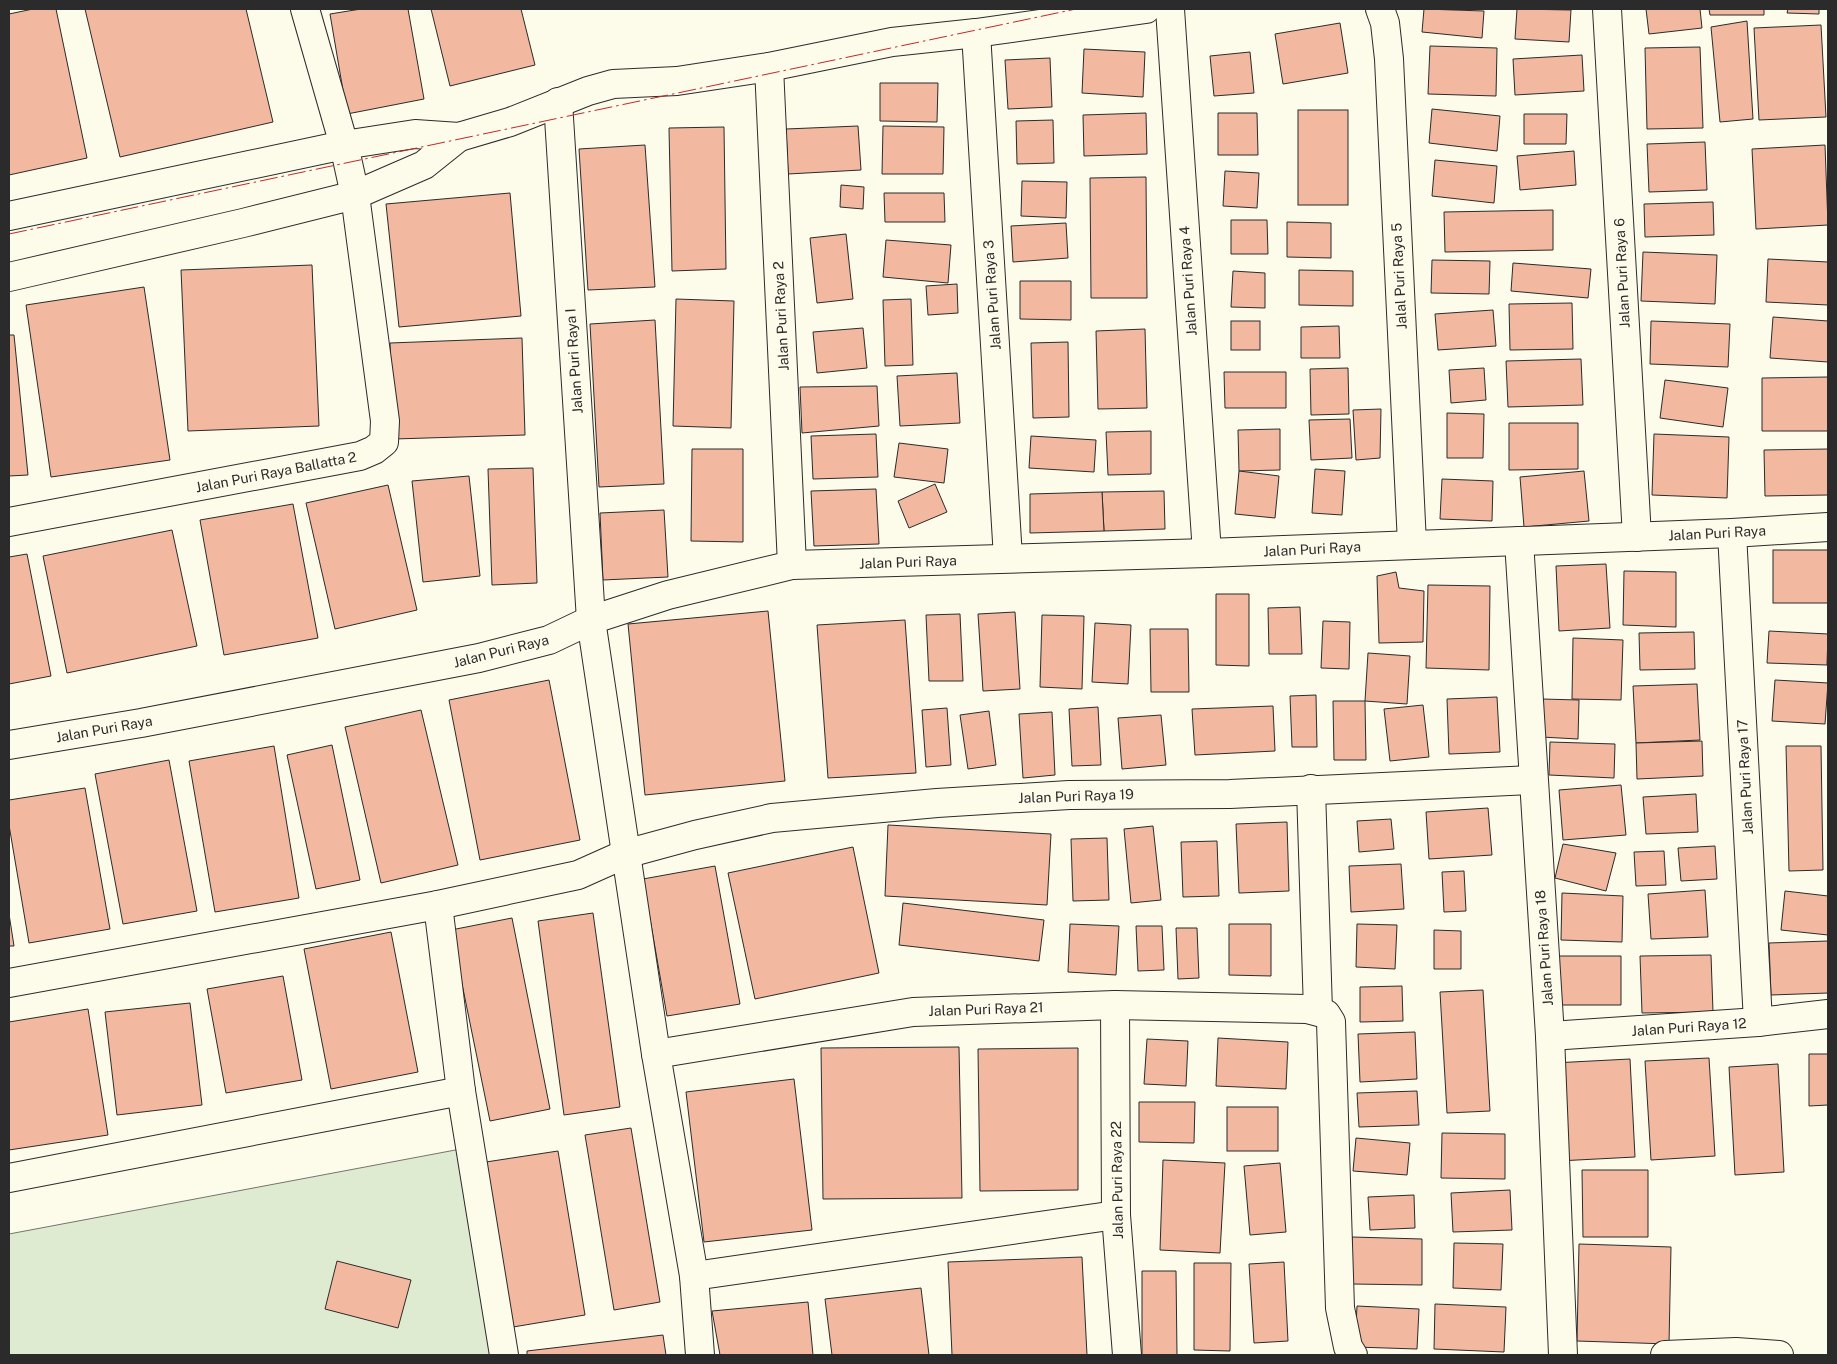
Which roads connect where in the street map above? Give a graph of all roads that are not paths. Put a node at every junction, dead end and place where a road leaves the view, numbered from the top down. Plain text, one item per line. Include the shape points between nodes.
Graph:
1 (305, 9) edge
2 (1146, 9) edge
3 (1170, 9) edge
4 (1380, 9) edge
5 (1607, 9) edge
6 (976, 33) junction
7 (770, 66) junction
8 (558, 102) junction
9 (459, 137) junction
10 (344, 145) junction
11 (355, 195) junction
12 (9, 216) edge
13 (9, 277) edge
14 (9, 522) edge
15 (1828, 527) edge
16 (1732, 533) junction
17 (1637, 537) junction
18 (1519, 541) junction
19 (1412, 544) junction
20 (1206, 553) junction
21 (1008, 558) junction
22 (792, 565) junction
23 (591, 620) junction
24 (9, 745) edge
25 (1533, 780) junction
26 (1311, 789) junction
27 (625, 854) junction
28 (438, 905) junction
29 (9, 982) edge
30 (1115, 1005) junction
31 (1318, 1011) junction
32 (1828, 1014) edge
33 (1758, 1022) junction
34 (1550, 1036) junction
35 (656, 1054) junction
36 (461, 1091) junction
37 (9, 1178) edge
38 (1116, 1215) junction
39 (694, 1276) junction
40 (504, 1355) edge
41 (700, 1355) edge
42 (1127, 1355) edge
43 (1353, 1355) edge
44 (1563, 1355) edge
45 (1665, 1355) edge
46 (1778, 1355) edge

1 - 10 street
2 - 6 street
3 - 20 street, Jalan Puri Raya 4
4 - 19 street, Jalal Puri Raya 5 via 1389,59
5 - 17 street, Jalan Puri Raya 6
6 - 7 street via 892,42
6 - 21 street, Jalan Puri Raya 3
7 - 8 street via 677,81 613,84
7 - 22 street, Jalan Puri Raya 2
8 - 9 street via 510,122
8 - 23 street, Jalan Puri Raya I
9 - 10 street via 416,134
9 - 11 street via 424,165
10 - 11 street
10 - 12 street
11 - 13 street via 244,224
11 - 14 street, Jalan Puri Raya Ballatta 2 via 386,421 384,442 360,456
15 - 16 street, Jalan Puri Raya
16 - 17 street, Jalan Puri Raya
16 - 33 street, Jalan Puri Raya 17
17 - 18 street, Jalan Puri Raya
18 - 19 street, Jalan Puri Raya
18 - 25 street, Jalan Puri Raya 18
19 - 20 street, Jalan Puri Raya
20 - 21 street, Jalan Puri Raya
21 - 22 street, Jalan Puri Raya
22 - 23 street, Jalan Puri Raya via 668,595
23 - 24 street, Jalan Puri Raya via 549,640 479,658
23 - 27 street, Jalan Puri Raya I
25 - 26 street, Jalan Puri Raya 19
25 - 34 street, Jalan Puri Raya 18
26 - 27 street, Jalan Puri Raya 19 via 1230,794 1068,795 821,812 754,822
26 - 31 street
27 - 28 street, Jalan Puri Raya 19 via 578,874
27 - 35 street, Jalan Puri Raya I
28 - 29 street, Jalan Puri Raya 19
28 - 36 street
30 - 31 street, Jalan Puri Raya 21
30 - 35 street, Jalan Puri Raya 21 via 913,1012
30 - 38 street, Jalan Puri Raya 22
31 - 43 street via 1326,1014 1330,1022 1340,1308 1348,1347
32 - 33 street, Jalan Puri Raya 12
33 - 34 street, Jalan Puri Raya 12
34 - 44 street, Jalan Puri Raya 18
35 - 39 street, Jalan Puri Raya I
36 - 37 street
36 - 40 street
38 - 39 street
38 - 42 street, Jalan Puri Raya 22
39 - 41 street, Jalan Puri Raya I
45 - 46 street via 1736,1352

